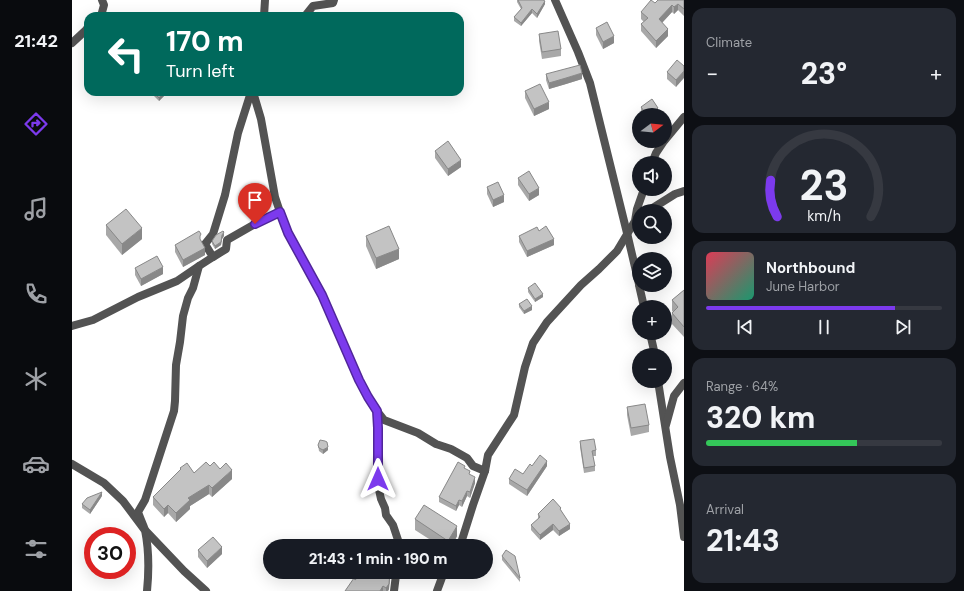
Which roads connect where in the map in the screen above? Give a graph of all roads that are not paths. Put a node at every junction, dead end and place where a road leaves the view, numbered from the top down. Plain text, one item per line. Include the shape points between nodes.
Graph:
1 (95, 0) edge
2 (265, 0) edge
3 (334, 0) edge
4 (555, 0) edge
5 (103, 3) edge
6 (264, 12) edge
7 (308, 12) edge
8 (84, 32) edge
9 (72, 43) edge
10 (251, 96) edge
11 (253, 96) edge
12 (684, 117) edge
13 (672, 132) edge
14 (684, 191) edge
15 (642, 196) edge
16 (659, 204) edge
17 (280, 212) junction
18 (632, 228) edge
19 (628, 233) junction
20 (632, 252) edge
21 (213, 258) junction
22 (199, 266) junction
23 (72, 326) edge
24 (684, 383) edge
25 (659, 388) edge
26 (377, 411) junction
27 (666, 428) junction
28 (72, 464) edge
29 (485, 471) junction
30 (144, 529) junction
31 (684, 537) edge
32 (398, 539) edge
33 (463, 539) edge
34 (396, 579) edge
35 (441, 579) edge
36 (147, 591) edge
37 (206, 591) edge
38 (394, 591) edge
39 (437, 591) edge

1 - 5 street
2 - 6 street
3 - 7 street via 333,3 313,6
4 - 19 street via 590,83
8 - 9 street
10 - 21 street via 238,133 225,195 213,234 205,244
11 - 17 street via 261,119
12 - 13 street
14 - 16 street
15 - 19 street via 635,221
17 - 21 street via 227,240 226,249
17 - 26 street via 288,233 322,295 359,380
18 - 19 street
19 - 20 street
19 - 29 street via 617,251 581,285 533,343 514,415 488,455
21 - 22 street
22 - 23 street via 177,281 93,320
22 - 30 street via 183,316 176,365 174,411 148,493 138,512
24 - 27 street via 674,396
25 - 27 street
26 - 29 street via 384,420 451,449 467,458 473,466
26 - 32 street via 378,490
27 - 31 street
28 - 30 street via 104,483 123,501
29 - 33 street
30 - 36 street via 148,565
30 - 37 street
34 - 38 street
35 - 39 street

